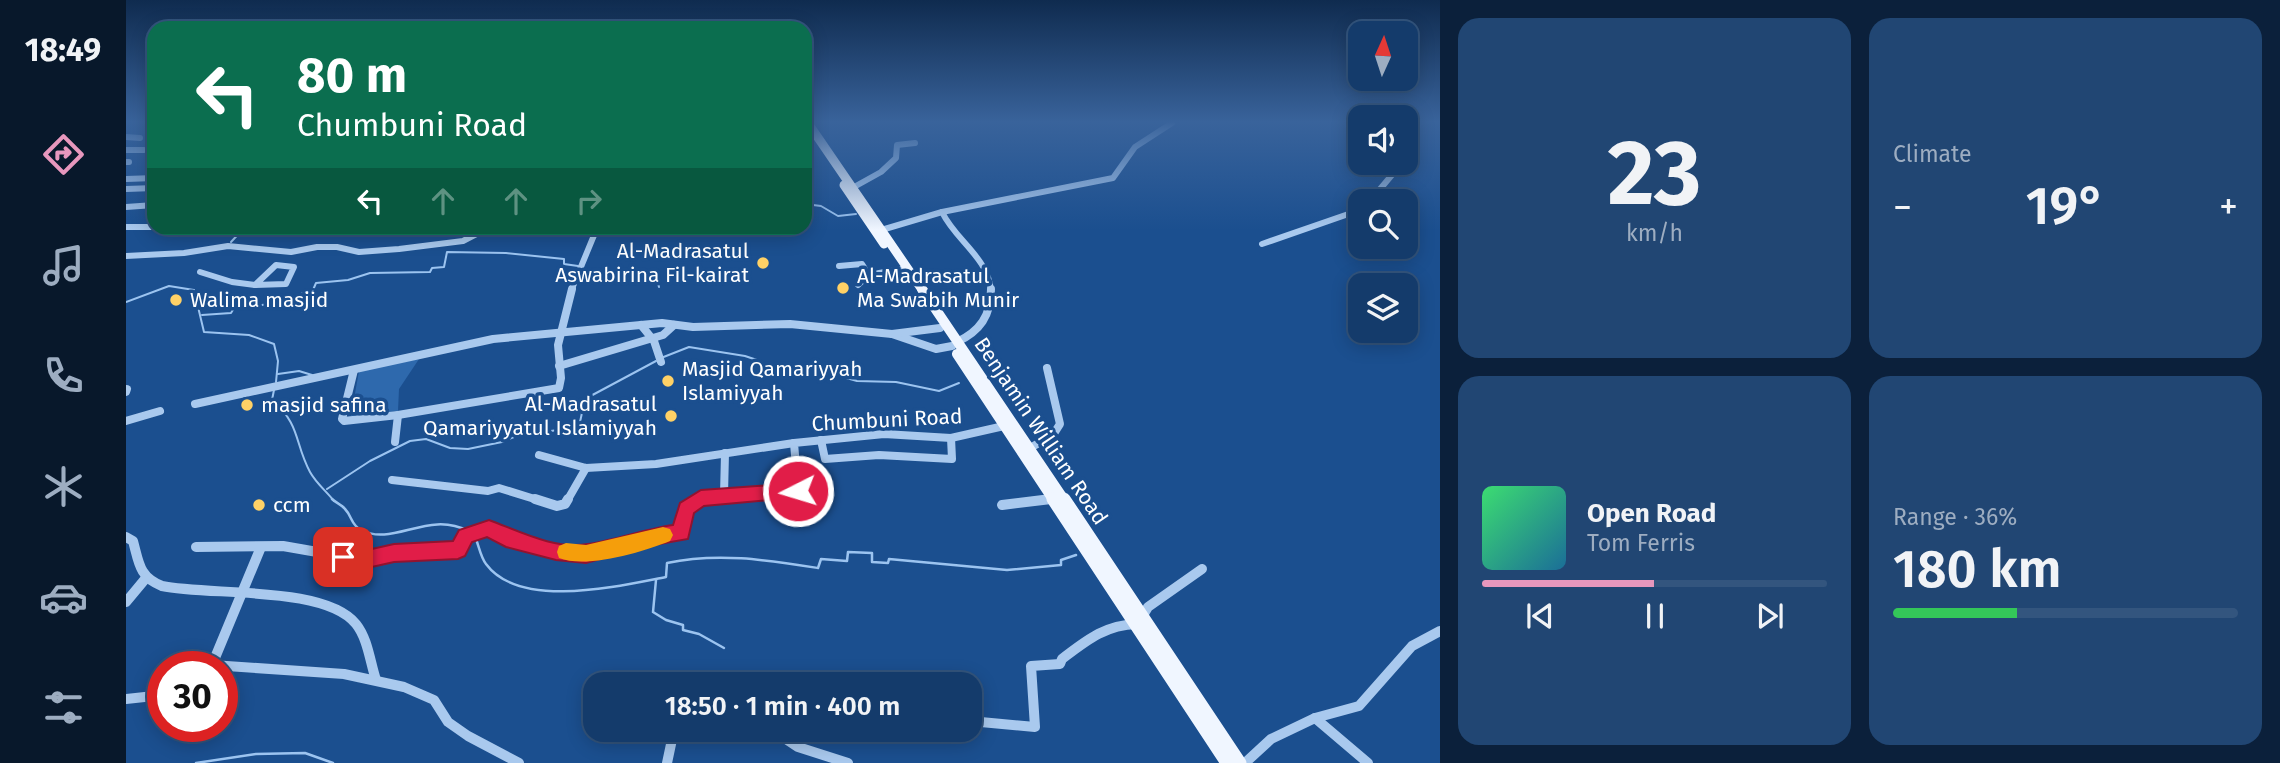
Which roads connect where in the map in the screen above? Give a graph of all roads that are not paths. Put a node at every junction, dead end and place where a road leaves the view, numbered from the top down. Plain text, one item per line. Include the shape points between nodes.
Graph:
1 (827, 159) edge
2 (834, 159) edge
3 (895, 159) edge
4 (1127, 159) edge
5 (1392, 175) edge
6 (147, 178) edge
7 (126, 179) edge
8 (854, 187) junction
9 (147, 188) edge
10 (126, 189) edge
11 (1380, 189) edge
12 (147, 206) edge
13 (126, 207) edge
14 (942, 212) junction
15 (1348, 212) edge
16 (126, 227) edge
17 (147, 227) edge
18 (879, 231) junction
19 (475, 235) edge
20 (594, 235) edge
21 (1262, 244) dead end
22 (126, 256) edge
23 (839, 266) dead end
24 (900, 269) junction
25 (201, 272) dead end
26 (869, 275) junction
27 (858, 285) dead end
28 (253, 286) junction
29 (674, 325) junction
30 (641, 326) junction
31 (940, 328) junction
32 (561, 332) junction
33 (892, 334) junction
34 (650, 338) junction
35 (954, 344) junction
36 (659, 359) dead end
37 (559, 366) junction
38 (1047, 368) dead end
39 (354, 370) junction
40 (195, 404) dead end
41 (160, 411) dead end
42 (398, 415) junction
43 (126, 421) edge
44 (1004, 426) junction
45 (951, 438) junction
46 (821, 440) junction
47 (396, 442) dead end
48 (794, 443) junction
49 (1030, 448) junction
50 (725, 453) junction
51 (539, 455) dead end
52 (586, 468) junction
53 (392, 480) dead end
54 (724, 495) junction
55 (1053, 499) junction
56 (1002, 505) dead end
57 (126, 537) edge
58 (261, 547) junction
59 (196, 548) dead end
60 (1202, 569) dead end
61 (146, 578) junction
62 (241, 592) junction
63 (126, 602) edge
64 (1140, 621) junction
65 (1440, 631) edge
66 (217, 651) edge
67 (238, 668) edge
68 (376, 680) junction
69 (147, 697) edge
70 (126, 699) edge
71 (1315, 718) junction
72 (982, 721) edge
73 (671, 742) edge
74 (790, 742) edge
75 (845, 762) edge
76 (519, 763) edge
77 (667, 763) edge
78 (1227, 763) edge
79 (1242, 763) edge
80 (1368, 763) edge

1 - 18 main road, Benjamin William Road
2 - 8 main road, Benjamin William Road
3 - 8 street
4 - 14 street via 1113,178
5 - 11 street
6 - 7 street
8 - 18 main road, Benjamin William Road
9 - 10 street
12 - 13 street
14 - 18 street
14 - 35 street via 986,269 991,287 990,307 982,326
15 - 21 street
16 - 17 street
18 - 24 main road, Benjamin William Road
18 - 35 main road, Benjamin William Road
19 - 22 street via 463,241 359,252 317,247 291,253 228,246
20 - 32 street via 577,274
23 - 26 street via 862,264
24 - 26 street
24 - 31 main road, Benjamin William Road
25 - 28 street
26 - 27 street
28 - 28 street via 284,285 295,269 276,265
29 - 30 street
29 - 33 street via 790,324
29 - 34 street via 663,335
30 - 32 street
30 - 34 street
31 - 33 street
31 - 35 main road, Benjamin William Road
32 - 37 street
32 - 39 street via 493,339
33 - 35 street via 936,349
34 - 36 street
34 - 37 street
35 - 44 main road, Benjamin William Road
35 - 49 main road, Benjamin William Road
37 - 42 street via 559,388
38 - 49 street via 1060,427
39 - 40 street
39 - 42 street via 342,419
41 - 43 street
42 - 47 street
44 - 45 street, Chumbuni Road
44 - 55 main road, Benjamin William Road
45 - 46 street, Chumbuni Road via 884,434
45 - 46 street via 951,459 879,455 825,459
46 - 48 street, Chumbuni Road
48 - 50 street
48 - 54 street, Chumbuni Road via 798,491
49 - 64 main road, Benjamin William Road
50 - 52 street via 656,464
50 - 54 street
51 - 52 street
52 - 53 street via 561,505 499,488 488,491
54 - 58 street, Chumbuni Road via 693,502 686,509 681,533 586,554 506,538 489,528 464,538 458,550 394,553 363,560 303,547
55 - 56 street
55 - 64 main road, Benjamin William Road
57 - 61 street via 133,541 136,562
58 - 59 street, Chumbuni Road
58 - 62 street
60 - 64 street via 1148,607
61 - 62 street via 178,590
61 - 63 street
62 - 66 street
62 - 68 street via 325,605 346,614 361,636
64 - 72 street via 1097,630 1060,664 1031,666 1035,727
64 - 78 main road, Benjamin William Road
64 - 79 main road, Benjamin William Road
65 - 71 street via 1412,646 1359,706
67 - 68 street
68 - 76 street via 434,700 448,722
69 - 70 street
71 - 79 street via 1271,739
71 - 80 street
73 - 77 street
74 - 75 street

